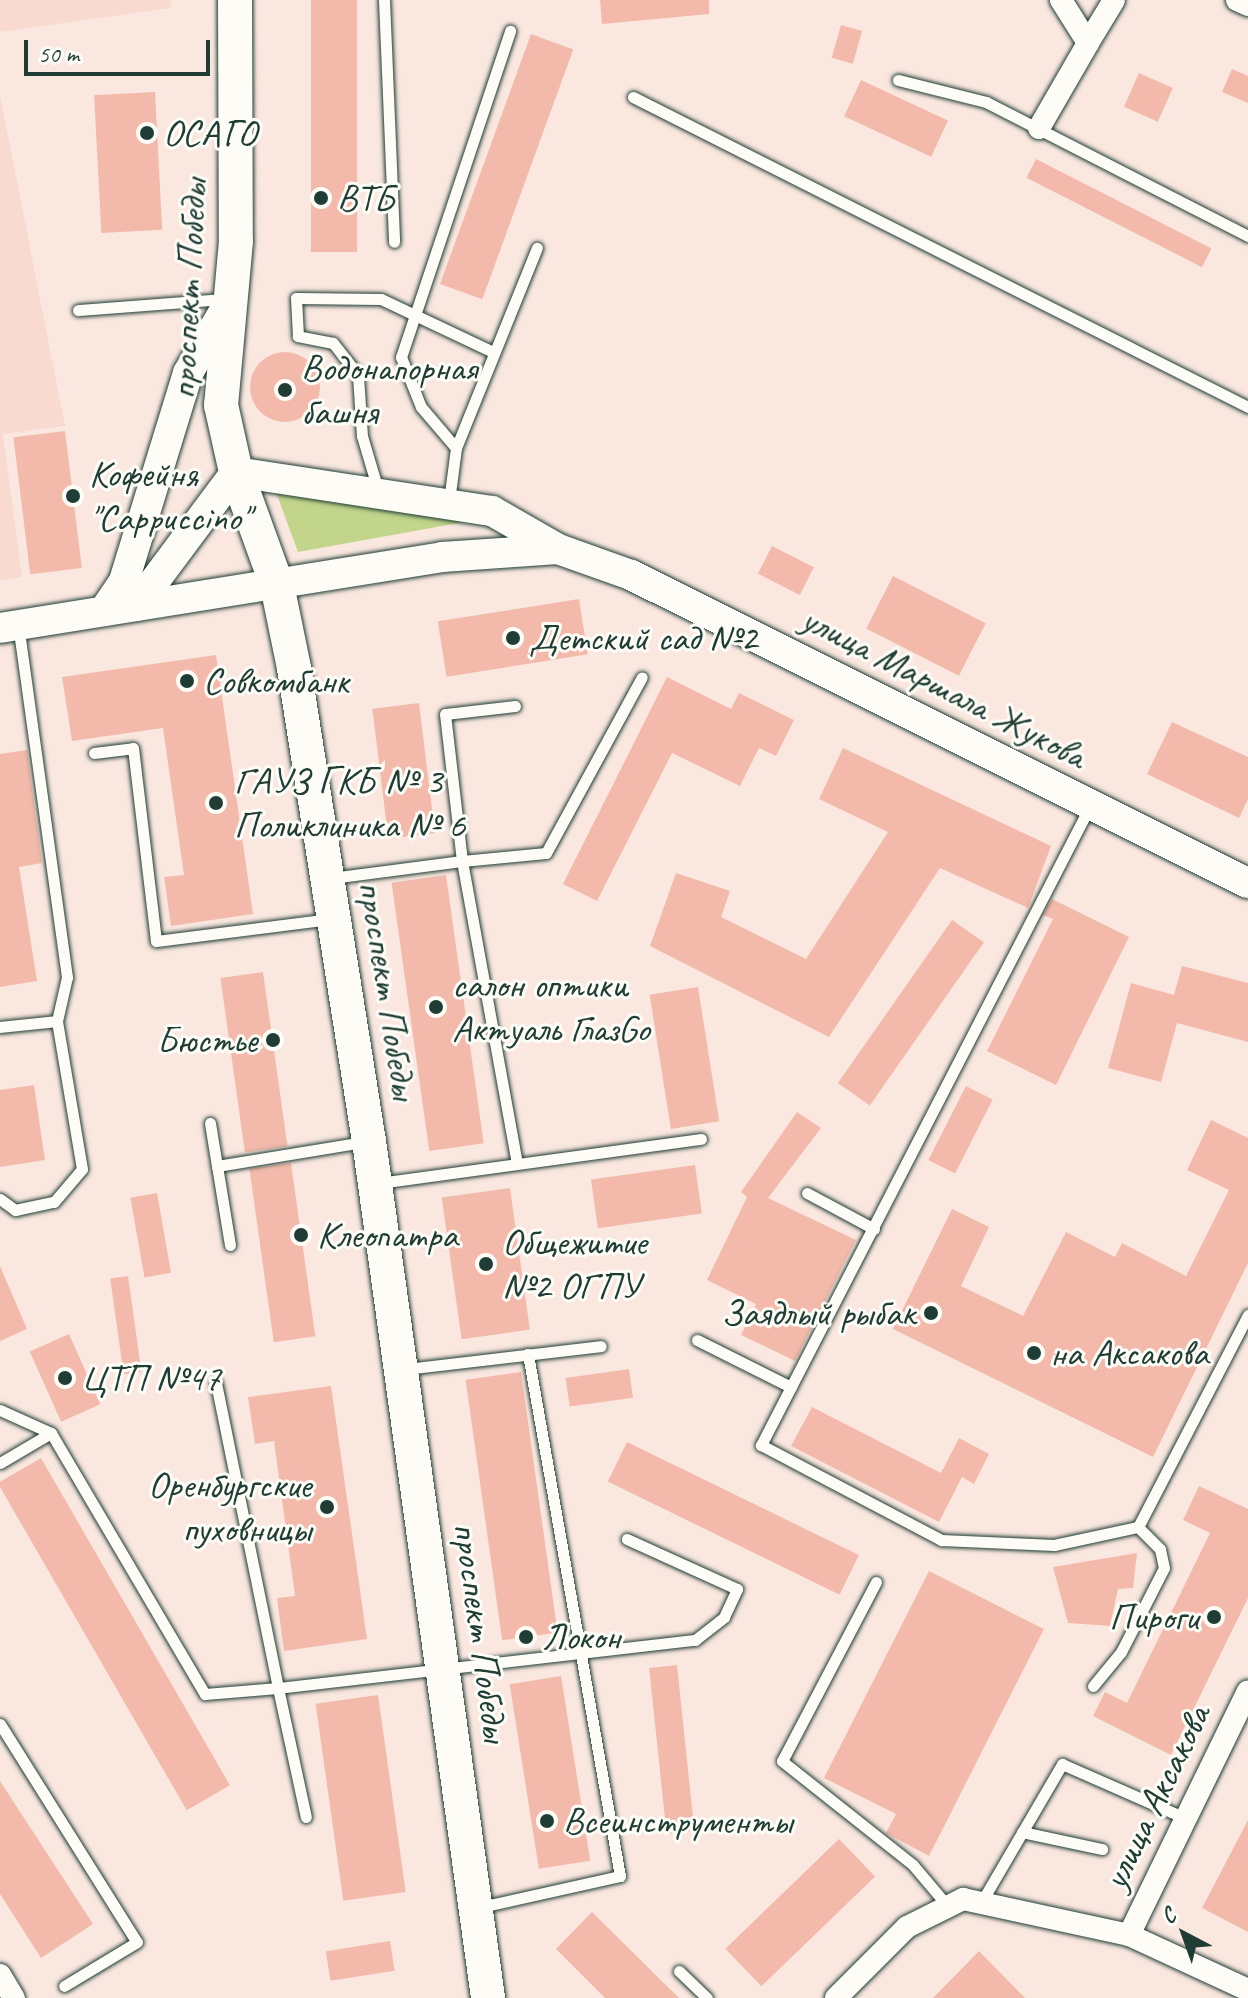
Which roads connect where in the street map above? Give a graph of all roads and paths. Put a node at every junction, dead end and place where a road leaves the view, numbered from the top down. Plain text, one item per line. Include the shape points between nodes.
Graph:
1 (235, 0) edge
2 (384, 0) edge
3 (1061, 0) edge
4 (1114, 0) edge
5 (1237, 0) edge
6 (1248, 5) edge
7 (510, 31) dead end
8 (1088, 43) junction
9 (898, 80) dead end
10 (633, 97) dead end
11 (1039, 128) junction
12 (1248, 236) edge
13 (394, 242) dead end
14 (537, 248) dead end
15 (231, 299) junction
16 (78, 310) dead end
17 (414, 316) junction
18 (493, 352) junction
19 (1248, 407) edge
20 (456, 448) junction
21 (236, 472) junction
22 (378, 491) junction
23 (449, 501) junction
24 (558, 549) junction
25 (277, 585) junction
26 (136, 606) junction
27 (104, 611) junction
28 (9, 627) edge
29 (642, 677) dead end
30 (515, 706) dead end
31 (94, 753) dead end
32 (1091, 805) junction
33 (462, 861) junction
34 (329, 878) junction
35 (1248, 883) edge
36 (335, 918) junction
37 (57, 1021) junction
38 (0, 1027) edge
39 (210, 1123) dead end
40 (701, 1139) dead end
41 (369, 1141) junction
42 (517, 1163) junction
43 (217, 1166) junction
44 (375, 1183) junction
45 (807, 1193) dead end
46 (0, 1199) edge
47 (874, 1229) junction
48 (230, 1245) dead end
49 (1248, 1315) edge
50 (697, 1340) dead end
51 (601, 1346) dead end
52 (528, 1354) junction
53 (401, 1369) junction
54 (216, 1383) dead end
55 (791, 1387) junction
56 (0, 1410) edge
57 (51, 1433) junction
58 (0, 1463) edge
59 (1138, 1527) junction
60 (627, 1539) dead end
61 (876, 1582) dead end
62 (579, 1651) junction
63 (444, 1665) junction
64 (1093, 1686) dead end
65 (278, 1688) junction
66 (1248, 1691) edge
67 (0, 1724) edge
68 (306, 1817) dead end
69 (1185, 1818) junction
70 (1022, 1832) junction
71 (1102, 1849) dead end
72 (982, 1901) junction
73 (946, 1904) junction
74 (476, 1908) junction
75 (1129, 1935) junction
76 (679, 1971) dead end
77 (0, 1975) edge
78 (64, 1986) dead end
79 (1248, 1990) edge
80 (14, 1998) edge
81 (488, 1998) edge
82 (707, 1998) edge
83 (836, 1998) edge

1 - 15 main road, проспект Победы
2 - 13 lane
3 - 8 street
4 - 8 street
5 - 6 street
7 - 17 lane
8 - 11 street
9 - 11 lane via 986,102
10 - 19 lane
11 - 12 lane
14 - 18 lane
15 - 16 lane
15 - 21 main road, проспект Победы via 221,405
15 - 27 main road via 188,373 124,581
17 - 18 lane
17 - 20 lane via 401,357 421,407
17 - 22 lane via 381,299 296,298 298,336 333,343 358,375 362,436
18 - 20 lane
20 - 23 lane
21 - 22 main road, улица Маршала Жукова
21 - 25 main road, проспект Победы
21 - 26 main road
22 - 23 main road, улица Маршала Жукова
23 - 24 main road, улица Маршала Жукова via 530,528
24 - 25 main road, улица Маршала Жукова via 442,557
24 - 32 main road, улица Маршала Жукова via 631,575
25 - 26 main road, улица Маршала Жукова
25 - 34 main road, проспект Победы
26 - 27 main road, улица Маршала Жукова
27 - 28 main road, улица Маршала Жукова
28 - 37 lane via 67,977
29 - 33 lane via 546,853
30 - 33 lane via 445,714
31 - 36 lane via 133,748 156,941
32 - 35 main road, улица Маршала Жукова
32 - 47 lane
33 - 34 lane
33 - 42 lane
34 - 36 main road, проспект Победы
36 - 41 main road, проспект Победы
37 - 38 lane
37 - 46 lane via 82,1169 54,1202 15,1210
39 - 43 lane
40 - 42 lane
41 - 43 lane
41 - 44 main road, проспект Победы
42 - 44 lane
43 - 48 lane
44 - 53 main road, проспект Победы
45 - 47 lane
47 - 55 lane
49 - 59 lane
50 - 55 lane
51 - 52 lane
52 - 53 lane
52 - 62 lane
53 - 63 main road, проспект Победы
54 - 65 lane
55 - 59 lane via 761,1445 941,1540 1054,1545
56 - 57 lane
57 - 58 lane
57 - 65 lane via 205,1694
59 - 64 lane via 1160,1549 1164,1568 1121,1652
60 - 62 lane via 737,1589 724,1617 695,1640
61 - 73 lane via 782,1761 913,1865
62 - 63 lane
62 - 74 lane via 620,1876
63 - 65 lane
63 - 74 main road, проспект Победы
65 - 68 lane
66 - 69 street, улица Аксакова
67 - 78 lane via 137,1942
69 - 70 lane via 1062,1764
69 - 75 street, улица Аксакова
70 - 71 lane
70 - 72 lane
72 - 73 street
72 - 75 street
73 - 83 street via 907,1927
74 - 81 main road, проспект Победы
75 - 79 street
76 - 82 lane
77 - 80 street

